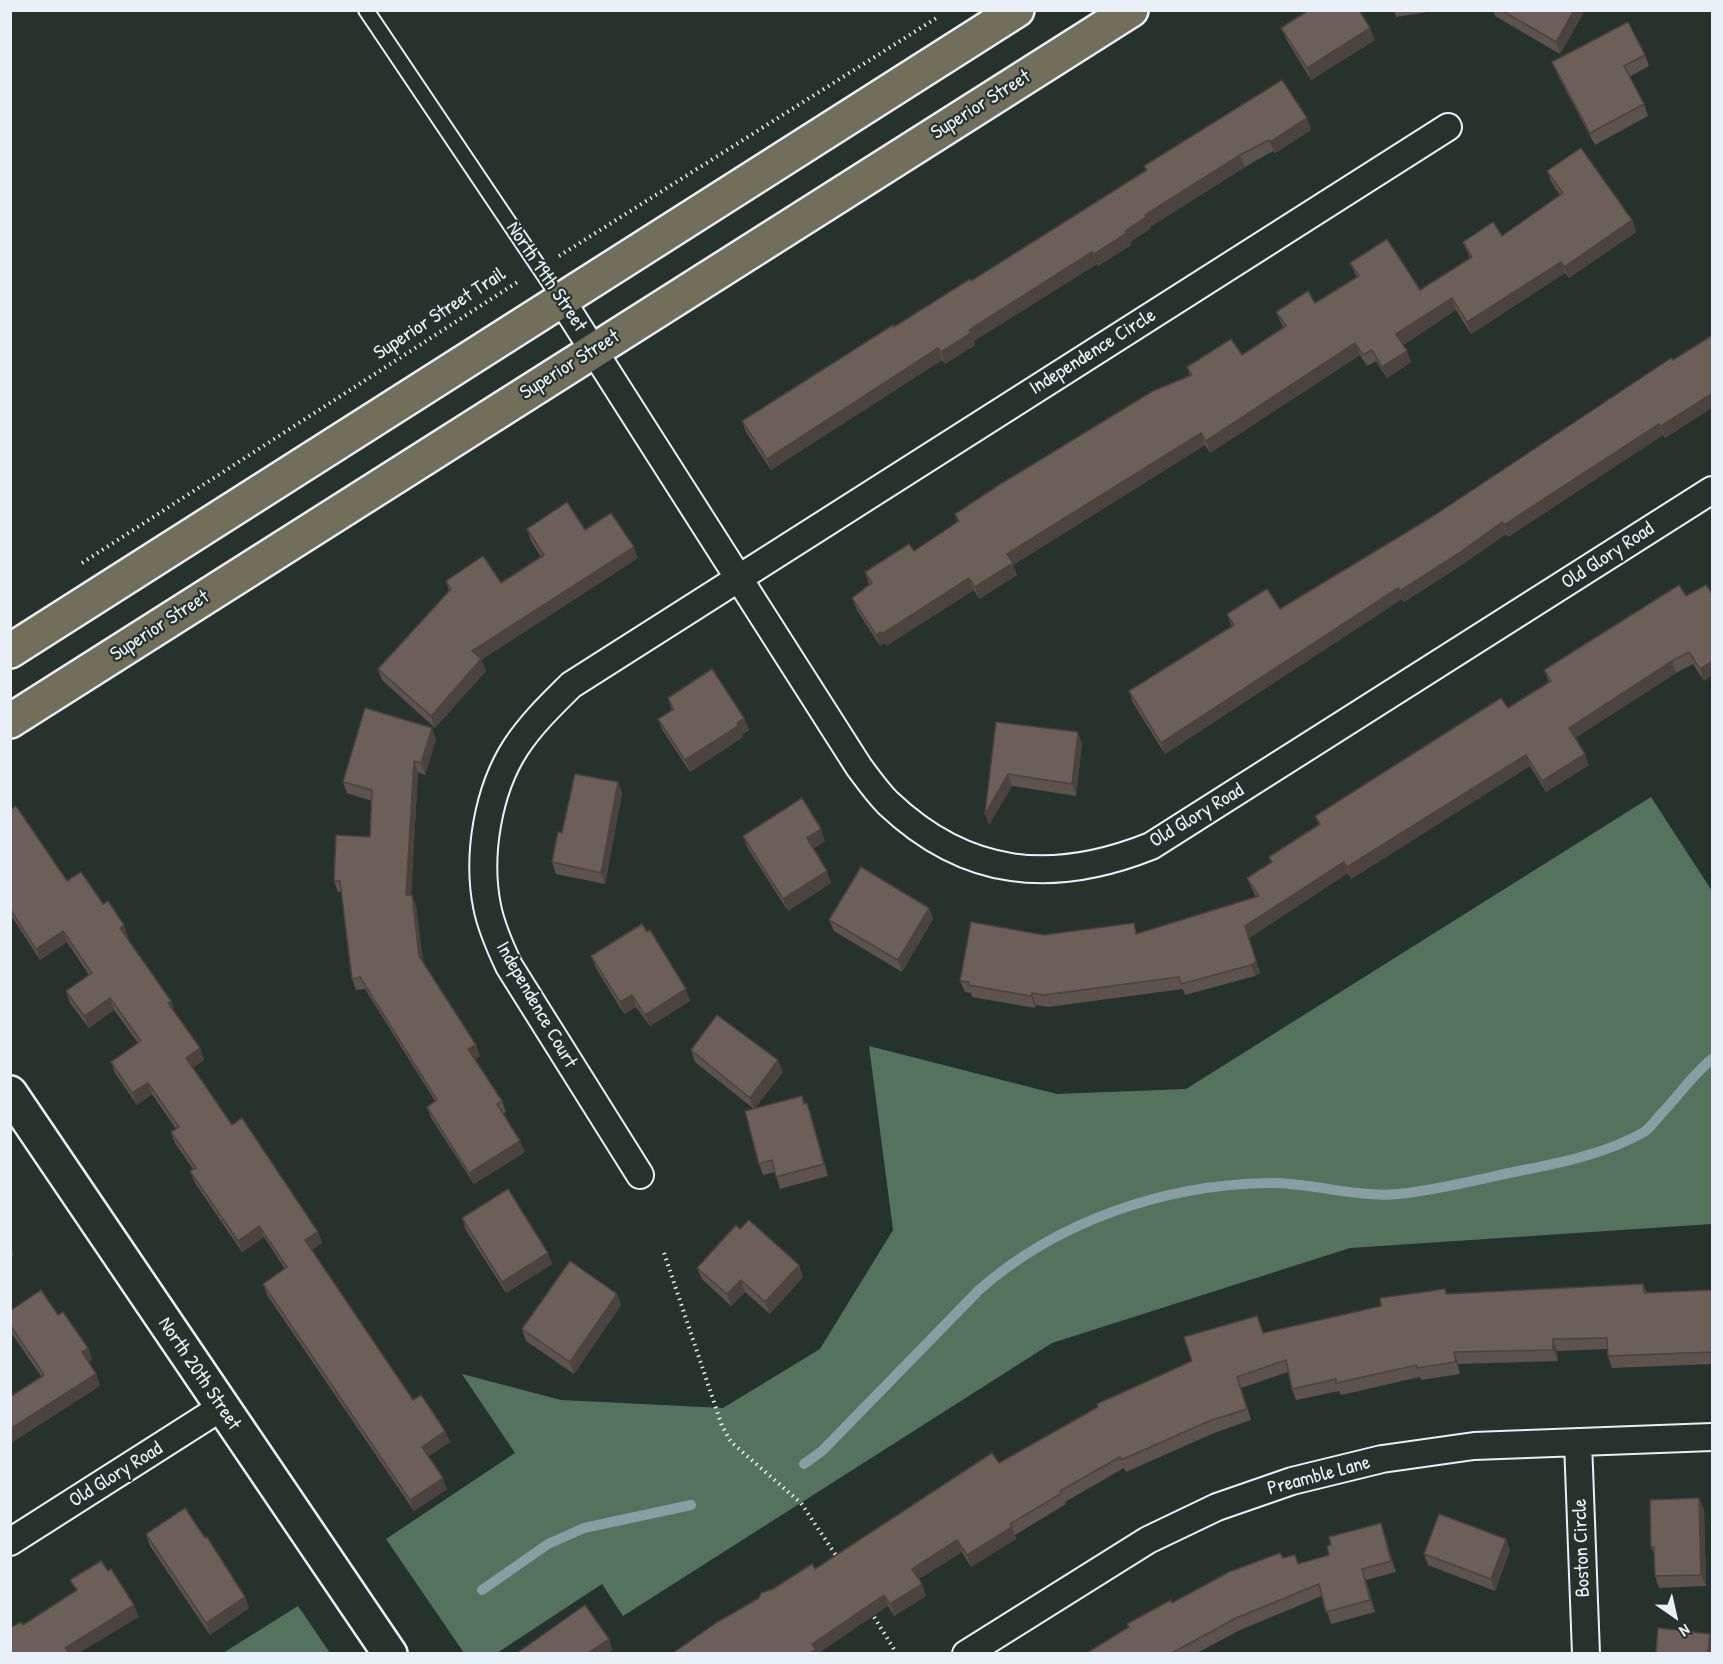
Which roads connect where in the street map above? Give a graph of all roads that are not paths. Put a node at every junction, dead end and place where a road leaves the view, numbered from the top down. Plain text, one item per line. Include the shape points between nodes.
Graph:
1 (366, 10) edge
2 (1017, 10) edge
3 (1131, 10) edge
4 (1448, 127) dead end
5 (562, 301) junction
6 (594, 350) junction
7 (1713, 490) edge
8 (739, 577) junction
9 (10, 651) edge
10 (10, 722) edge
11 (10, 1094) edge
12 (640, 1175) dead end
13 (222, 1407) junction
14 (1713, 1437) edge
15 (1578, 1442) junction
16 (10, 1542) edge
17 (390, 1653) edge
18 (966, 1653) edge
19 (1586, 1653) edge

1 - 5 lane, North 19th Street
2 - 5 main road
3 - 6 main road, Superior Street
4 - 8 street, Independence Circle
5 - 6 street, North 19th Street
5 - 9 main road
6 - 8 street, North 19th Street
6 - 10 main road, Superior Street
7 - 8 street, Old Glory Road via 1151,846 1113,861 1073,869 1032,870 992,863 953,849 918,829 886,801 859,767
8 - 12 street, Independence Court via 571,685 540,715 515,748 498,784 488,825 483,865 498,943
11 - 13 street, North 20th Street
13 - 16 street, Old Glory Road
13 - 17 street, North 20th Street
14 - 15 street, Preamble Lane
15 - 18 street, Preamble Lane via 1474,1446 1382,1459 1292,1481 1228,1503 1148,1540
15 - 19 street, Boston Circle

